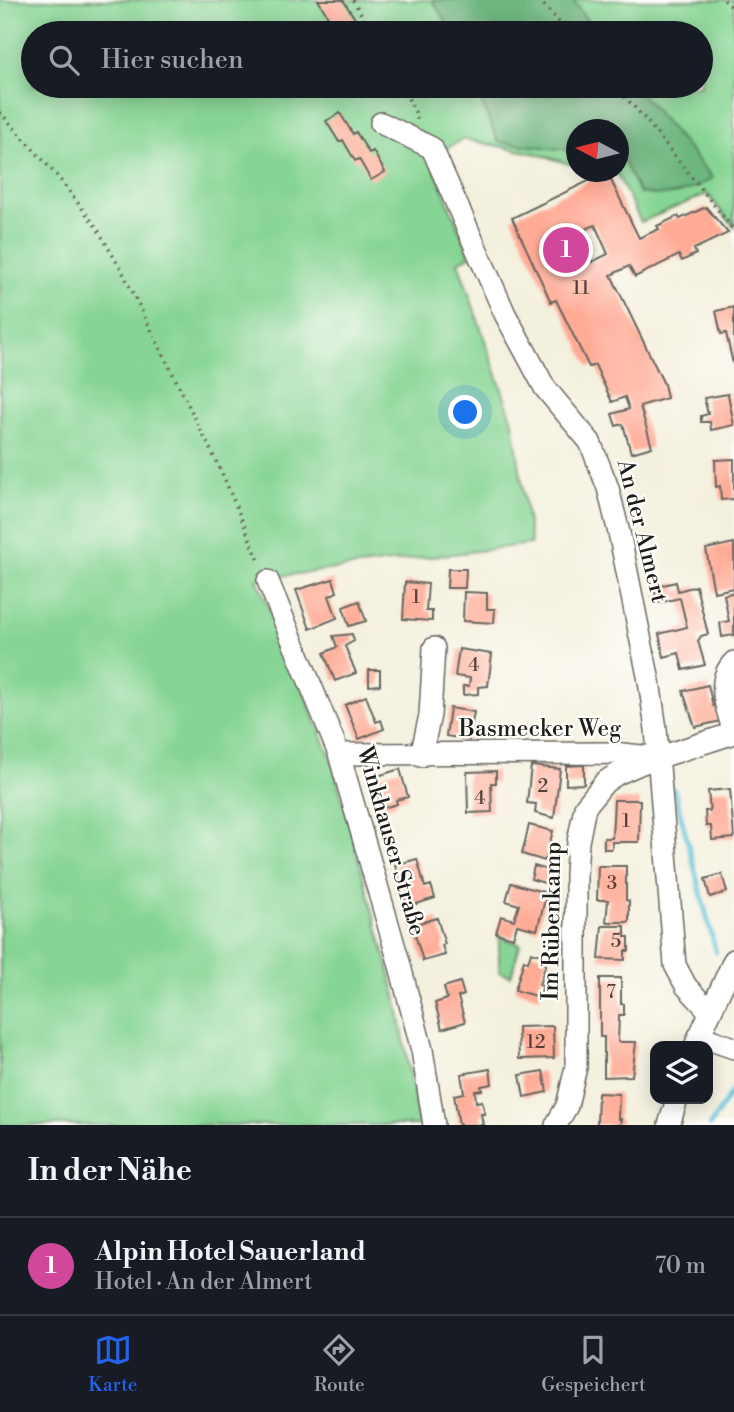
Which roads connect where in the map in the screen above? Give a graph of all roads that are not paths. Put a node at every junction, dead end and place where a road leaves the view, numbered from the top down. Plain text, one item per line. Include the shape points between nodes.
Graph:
1 (381, 123) dead end
2 (268, 581) road end
3 (434, 648) dead end
4 (734, 662) edge
5 (339, 754) junction
6 (421, 756) junction
7 (660, 758) junction
8 (734, 960) edge
9 (709, 1011) junction
10 (697, 1041) edge
11 (713, 1044) edge
12 (733, 1047) edge
13 (675, 1104) edge
14 (434, 1125) edge
15 (556, 1125) edge
16 (669, 1125) edge

1 - 7 street, An der Almert via 425,144 536,372 596,455 620,537
2 - 5 street, Winkhauser Straße
3 - 6 street, Basmecker Weg via 430,715
4 - 7 street via 723,686 734,733
5 - 6 street, Basmecker Weg
5 - 14 street, Winkhauser Straße via 415,1025
6 - 7 street, Basmecker Weg via 613,753
7 - 9 street, An der Almert via 676,965 686,986
7 - 15 street, Im Rübenkamp via 605,782 585,807 576,874 576,1067 567,1106
8 - 9 street
9 - 10 street
11 - 12 street
13 - 16 street

